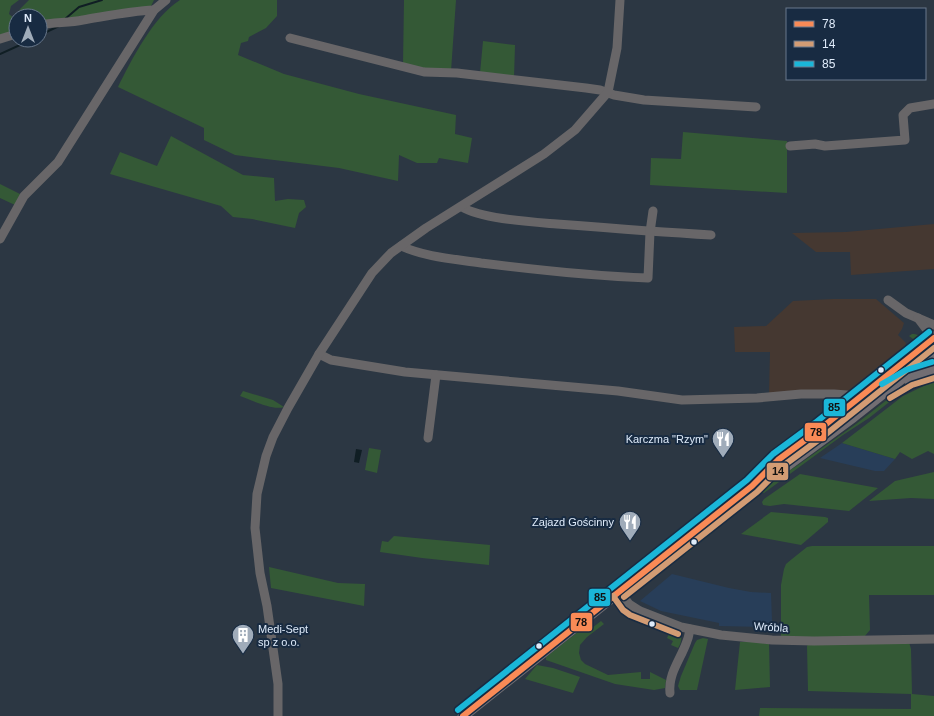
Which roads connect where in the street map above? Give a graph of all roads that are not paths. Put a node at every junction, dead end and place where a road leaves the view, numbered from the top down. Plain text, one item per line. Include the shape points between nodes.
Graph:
1 (166, 0) edge
2 (620, 0) edge
3 (154, 10) junction
4 (48, 24) edge
5 (290, 38) dead end
6 (608, 92) junction
7 (934, 104) edge
8 (756, 107) dead end
9 (790, 146) dead end
10 (462, 207) junction
11 (653, 211) dead end
12 (650, 232) junction
13 (711, 235) dead end
14 (0, 239) edge
15 (401, 246) junction
16 (888, 300) dead end
17 (918, 318) junction
18 (934, 325) edge
19 (934, 338) edge
20 (934, 353) edge
21 (319, 354) junction
22 (934, 370) edge
23 (436, 375) junction
24 (898, 382) junction
25 (855, 401) junction
26 (428, 438) dead end
27 (752, 486) junction
28 (619, 591) junction
29 (690, 629) junction
30 (934, 639) edge
31 (670, 693) dead end
32 (278, 716) edge
33 (462, 716) edge

1 - 3 street
2 - 6 street via 617,48
3 - 4 street
3 - 14 street via 58,162 24,196
5 - 6 street via 424,72 458,73
6 - 8 street via 644,100
6 - 10 street via 572,133
7 - 9 street via 910,108 903,115 905,140
10 - 12 street via 525,221
10 - 15 street
11 - 12 street
12 - 13 street
12 - 15 street via 648,278 500,265 455,259
15 - 21 street via 372,273
16 - 17 street
17 - 18 street
17 - 19 street
19 - 25 main road
20 - 24 main road
21 - 23 street via 331,360
21 - 32 street via 273,437 257,494 256,542 278,684
22 - 24 main road
23 - 25 street via 618,391 682,400 834,394 846,395
23 - 26 street
24 - 27 main road via 778,472
25 - 27 main road via 778,460
27 - 28 main road
28 - 29 street, Wróbla via 634,608
28 - 33 main road
29 - 30 street, Wróbla via 772,640
29 - 31 street via 688,641 672,675

